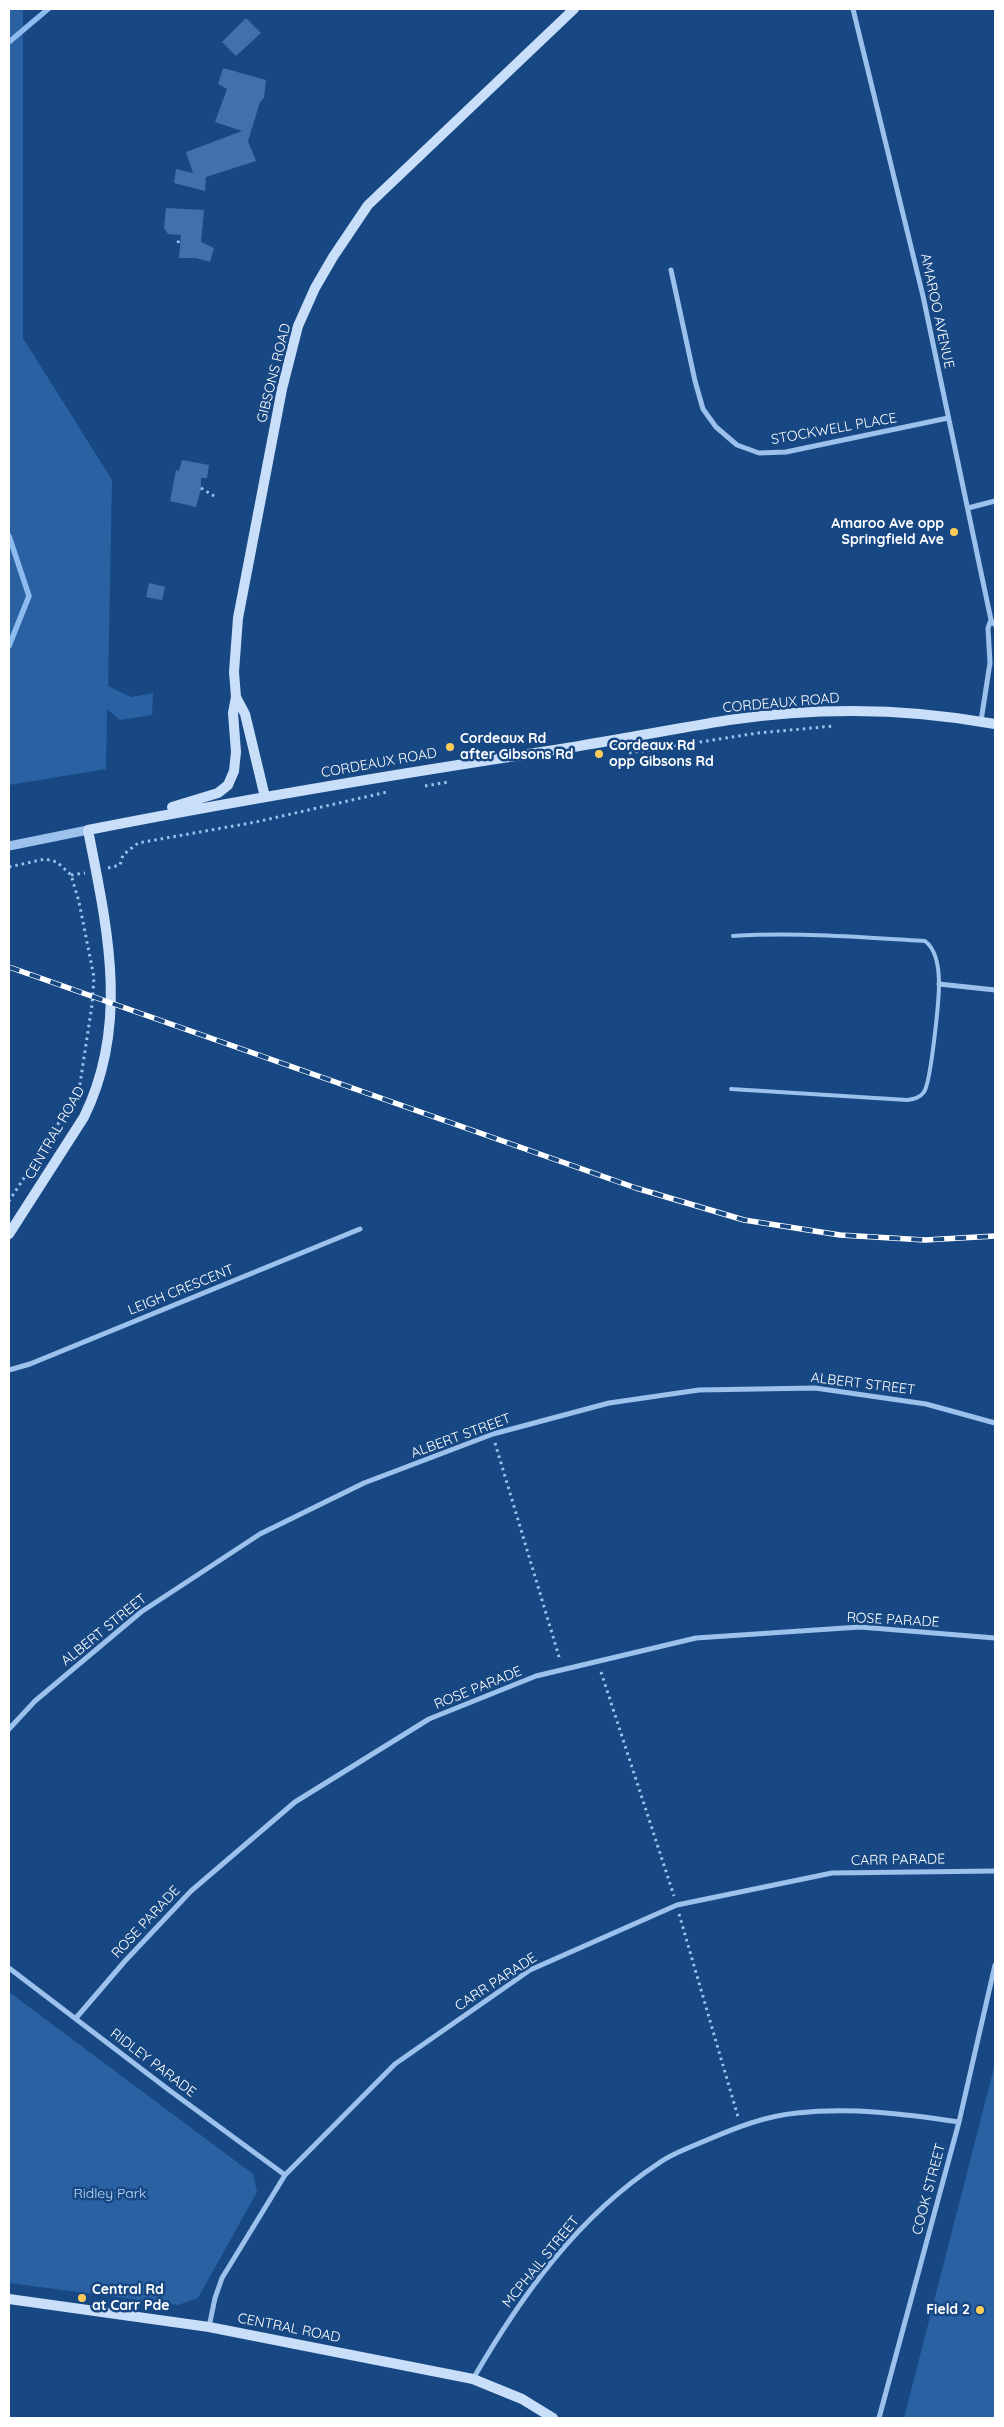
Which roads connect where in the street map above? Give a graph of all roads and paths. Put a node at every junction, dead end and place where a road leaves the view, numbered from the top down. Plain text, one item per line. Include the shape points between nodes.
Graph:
1 (574, 9) edge
2 (853, 9) edge
3 (672, 270) dead end
4 (948, 418) junction
5 (201, 488) dead end
6 (214, 496) dead end
7 (995, 501) edge
8 (968, 508) junction
9 (991, 620) junction
10 (995, 626) edge
11 (236, 697) junction
12 (981, 721) junction
13 (995, 724) edge
14 (840, 725) dead end
15 (623, 754) dead end
16 (455, 781) dead end
17 (422, 786) dead end
18 (393, 791) dead end
19 (264, 797) junction
20 (142, 820) junction
21 (88, 830) junction
22 (9, 846) edge
23 (120, 865) dead end
24 (9, 867) edge
25 (733, 936) dead end
26 (939, 984) junction
27 (995, 990) edge
28 (731, 1088) dead end
29 (9, 1201) edge
30 (360, 1229) dead end
31 (9, 1234) edge
32 (9, 1370) edge
33 (995, 1423) edge
34 (492, 1434) junction
35 (995, 1638) edge
36 (597, 1661) junction
37 (563, 1670) junction
38 (9, 1729) edge
39 (995, 1871) edge
40 (677, 1905) junction
41 (995, 1965) edge
42 (9, 1968) edge
43 (76, 2018) junction
44 (959, 2122) junction
45 (740, 2125) junction
46 (285, 2174) junction
47 (9, 2299) edge
48 (209, 2327) junction
49 (473, 2378) junction
50 (554, 2418) edge
51 (879, 2418) edge

1 - 11 main road, GIBSONS ROAD via 368,204 315,288 298,326 282,388 238,618 234,672
2 - 4 street, AMAROO AVENUE via 912,246
3 - 4 street, STOCKWELL PLACE via 703,408 716,427 737,445 759,453 786,452
4 - 8 street, AMAROO AVENUE
5 - 6 path
7 - 8 street
8 - 9 street, AMAROO AVENUE
9 - 10 street, AMAROO AVENUE
9 - 12 street, AMAROO AVENUE via 988,628 990,663
11 - 19 main road, GIBSONS ROAD via 244,714
11 - 20 main road, GIBSONS ROAD via 233,713 236,752 234,771 228,785 218,793 157,810
12 - 13 main road, CORDEAUX ROAD
12 - 19 main road, CORDEAUX ROAD via 902,712 775,715
14 - 15 path
16 - 17 path
18 - 23 path via 256,822 138,843 123,855
19 - 20 main road, CORDEAUX ROAD
20 - 21 main road, CORDEAUX ROAD
21 - 22 street, CORDEAUX ROAD
21 - 31 main road, CENTRAL ROAD via 111,967 111,1027 105,1058 84,1117
24 - 29 path via 44,859 58,862 71,875 94,977 80,1084 52,1135
25 - 26 lane via 837,935 925,942 934,952
26 - 27 street
26 - 28 lane via 929,1076 924,1092 918,1097 907,1100
30 - 32 street, LEIGH CRESCENT
33 - 34 street, ALBERT STREET via 926,1404 814,1388 708,1390 609,1403
34 - 37 path
34 - 38 street, ALBERT STREET via 364,1483 260,1534 141,1612 35,1701
35 - 36 street, ROSE PARADE via 860,1627 696,1638
36 - 37 street, ROSE PARADE
36 - 40 path
37 - 43 street, ROSE PARADE via 536,1676 429,1719 295,1802 191,1890
39 - 40 street, CARR PARADE via 832,1873
40 - 45 path
40 - 46 street, CARR PARADE via 530,1970 395,2064
41 - 44 street, COOK STREET
42 - 43 street, RIDLEY PARADE
43 - 46 street, RIDLEY PARADE
44 - 45 street, MCPHAIL STREET via 885,2112 796,2113
44 - 51 street, COOK STREET
45 - 49 street, MCPHAIL STREET via 660,2162 604,2204 559,2252 502,2329
46 - 48 street, CARR PARADE via 222,2278
47 - 48 main road, CENTRAL ROAD
48 - 49 main road, CENTRAL ROAD
49 - 50 main road, CENTRAL ROAD via 522,2399

